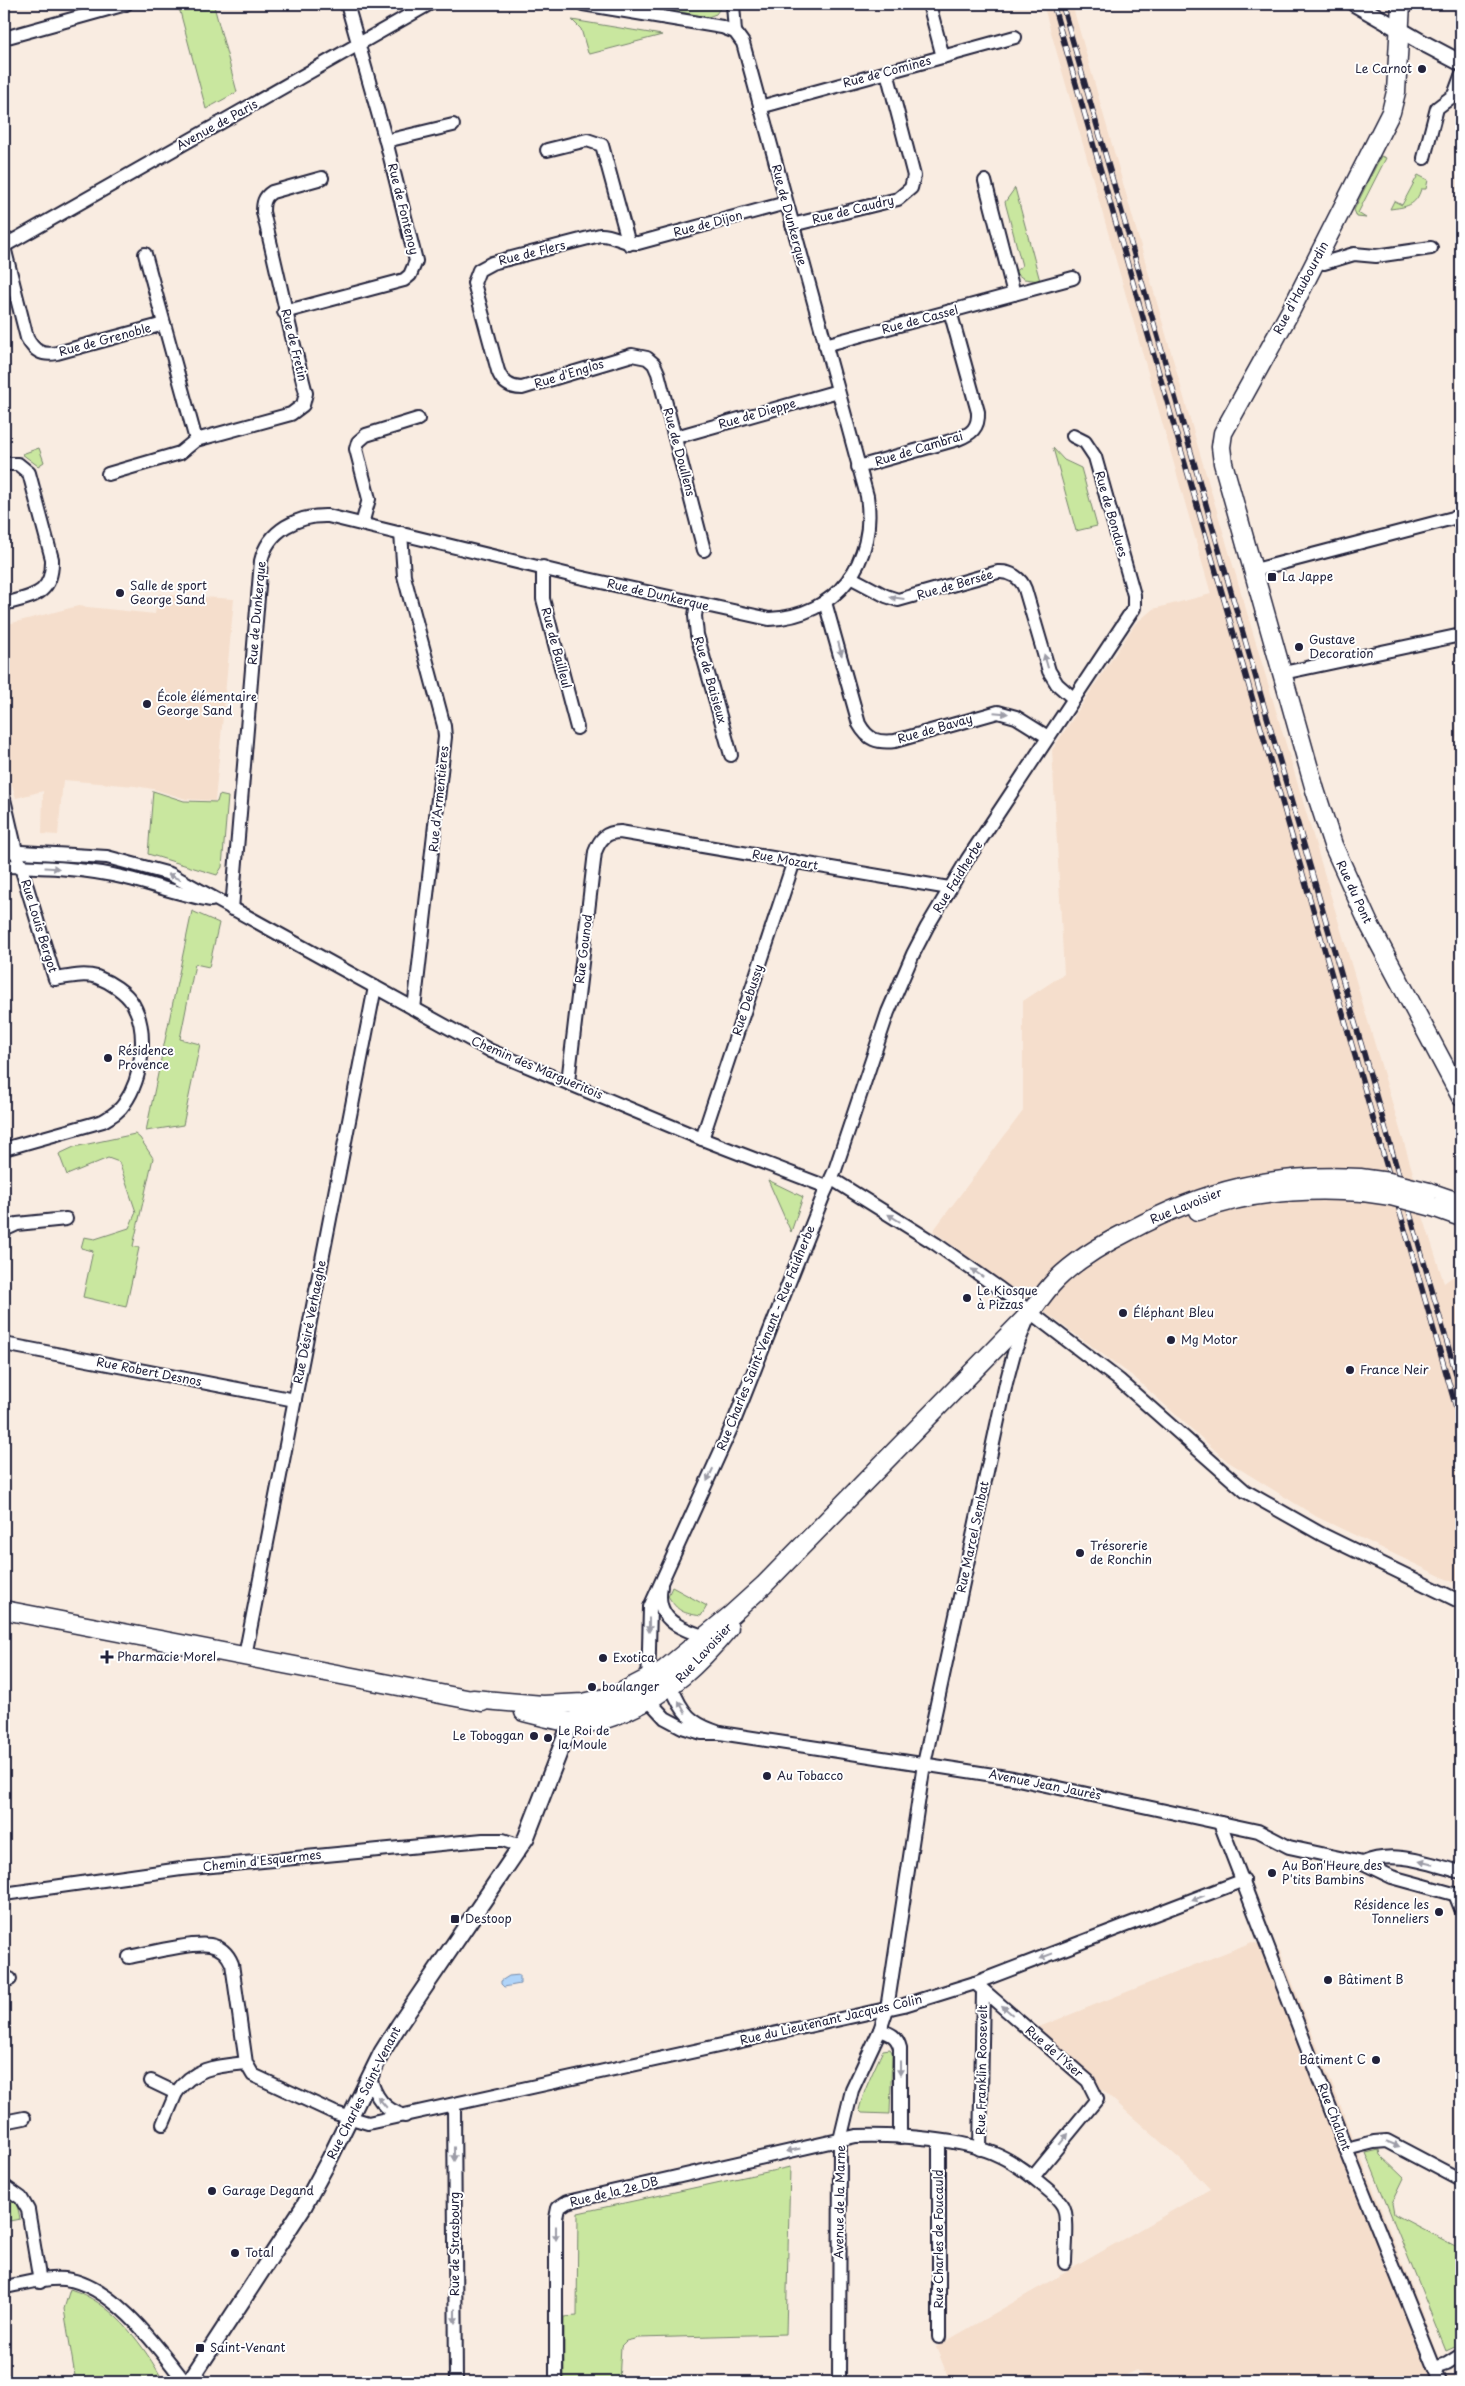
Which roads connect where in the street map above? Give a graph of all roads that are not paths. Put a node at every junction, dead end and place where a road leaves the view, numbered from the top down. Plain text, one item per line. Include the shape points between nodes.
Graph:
1 (126, 4) edge
2 (347, 4) edge
3 (430, 4) edge
4 (733, 4) edge
5 (929, 4) edge
6 (1355, 4) edge
7 (1401, 4) edge
8 (592, 5) edge
9 (1400, 31) junction
10 (735, 32) junction
11 (1015, 37) dead end
12 (4, 38) edge
13 (358, 44) junction
14 (942, 57) junction
15 (1461, 62) edge
16 (887, 72) junction
17 (1461, 76) edge
18 (760, 107) junction
19 (453, 125) dead end
20 (386, 141) junction
21 (547, 150) dead end
22 (1424, 158) dead end
23 (322, 178) dead end
24 (985, 181) dead end
25 (786, 203) junction
26 (792, 225) junction
27 (629, 244) junction
28 (4, 246) edge
29 (1431, 248) dead end
30 (145, 254) dead end
31 (1316, 261) junction
32 (1073, 278) dead end
33 (1014, 294) junction
34 (950, 311) junction
35 (284, 312) junction
36 (164, 324) junction
37 (825, 346) junction
38 (647, 358) joint
39 (498, 371) joint
40 (838, 391) junction
41 (418, 419) dead end
42 (1073, 436) dead end
43 (676, 437) junction
44 (196, 440) junction
45 (4, 464) edge
46 (858, 467) junction
47 (108, 474) dead end
48 (1461, 516) edge
49 (362, 524) junction
50 (401, 533) junction
51 (704, 550) dead end
52 (543, 567) junction
53 (1255, 570) junction
54 (850, 577) junction
55 (825, 602) junction
56 (1135, 602) joint
57 (4, 604) edge
58 (697, 604) junction
59 (1461, 635) edge
60 (1283, 673) junction
61 (1074, 699) junction
62 (577, 728) dead end
63 (1048, 737) junction
64 (731, 755) dead end
65 (4, 798) edge
66 (620, 832) joint
67 (10, 851) edge
68 (794, 861) junction
69 (4, 866) edge
70 (21, 866) junction
71 (949, 888) junction
72 (216, 900) junction
73 (232, 909) junction
74 (375, 987) junction
75 (414, 1009) junction
76 (568, 1082) junction
77 (1461, 1097) edge
78 (702, 1139) junction
79 (4, 1149) edge
80 (829, 1183) junction
81 (1362, 1186) junction
82 (1444, 1198) edge
83 (1461, 1209) edge
84 (1461, 1217) edge
85 (66, 1219) dead end
86 (4, 1230) edge
87 (1030, 1313) junction
88 (4, 1344) edge
89 (295, 1400) junction
90 (662, 1579) junction
91 (1461, 1602) edge
92 (4, 1610) edge
93 (711, 1637) junction
94 (245, 1656) junction
95 (657, 1688) junction
96 (472, 1699) junction
97 (559, 1705) junction
98 (571, 1722) junction
99 (720, 1733) junction
100 (924, 1764) junction
101 (1220, 1823) junction
102 (521, 1846) junction
103 (1363, 1863) junction
104 (1461, 1872) edge
105 (1244, 1880) junction
106 (4, 1894) edge
107 (1458, 1895) edge
108 (1461, 1909) edge
109 (129, 1957) dead end
110 (979, 1987) junction
111 (887, 2009) junction
112 (880, 2030) junction
113 (246, 2063) junction
114 (370, 2077) junction
115 (152, 2082) dead end
116 (176, 2093) junction
117 (454, 2105) junction
118 (404, 2116) junction
119 (24, 2118) dead end
120 (350, 2118) junction
121 (4, 2122) edge
122 (163, 2124) dead end
123 (900, 2137) junction
124 (840, 2140) junction
125 (939, 2141) junction
126 (980, 2148) junction
127 (1346, 2149) junction
128 (1033, 2177) junction
129 (1461, 2180) edge
130 (4, 2186) edge
131 (1065, 2263) dead end
132 (40, 2282) junction
133 (4, 2287) edge
134 (939, 2337) dead end
135 (1461, 2355) edge
136 (1434, 2368) junction
137 (185, 2382) edge
138 (189, 2382) edge
139 (456, 2382) edge
140 (556, 2382) edge
141 (839, 2382) edge
142 (1440, 2382) edge

1 - 12 street
2 - 13 street, Rue de Fontenoy
3 - 13 street, Avenue de Paris
4 - 10 street
5 - 14 street
6 - 9 street
7 - 9 main road, Rue d'Haubourdin
8 - 10 street via 722,27
9 - 15 street
9 - 31 main road, Rue d'Haubourdin via 1396,92 1391,112
10 - 18 street, Rue de Dunkerque via 743,43
11 - 14 street, Rue de Comines
13 - 20 street, Rue de Fontenoy
13 - 28 street, Avenue de Paris
14 - 16 street, Rue de Comines
16 - 18 street, Rue de Comines
16 - 26 street, Rue de Caudry via 914,176 911,188 898,199
17 - 22 street via 1454,95 1437,108
18 - 25 street, Rue de Dunkerque
19 - 20 street
20 - 35 street, Rue de Fontenoy via 414,250 414,269 404,280
21 - 27 street via 587,140 602,145
23 - 35 street, Rue de Fretin via 272,192 263,205 283,292
24 - 33 street
25 - 26 street, Rue de Dunkerque
25 - 27 street, Rue de Dijon
26 - 37 street, Rue de Dunkerque
27 - 39 street, Rue de Flers via 600,235 492,263 479,270 474,282
28 - 36 street, Rue de Grenoble via 27,338 31,346 43,354
29 - 31 street via 1376,256 1354,254 1324,263
30 - 36 street
31 - 53 main road, Rue d'Haubourdin via 1222,440 1223,463
32 - 33 street, Rue de Cassel
33 - 34 street, Rue de Cassel
34 - 37 street, Rue de Cassel
34 - 46 street, Rue de Cambrai via 978,412 976,426 972,432 958,439
35 - 44 street, Rue de Fretin via 306,393 303,405 291,414
36 - 44 street
37 - 40 street, Rue de Dunkerque
38 - 39 street, Rue d'Englos via 632,355 522,388 506,383
38 - 43 street, Rue de Doullens via 658,372
40 - 43 street, Rue de Dieppe
40 - 46 street, Rue de Dunkerque
41 - 49 street via 366,436 358,442 356,449 369,499
42 - 56 street, Rue de Bondues via 1088,445 1095,457
43 - 51 street, Rue de Doullens
44 - 47 street, Rue de Fretin via 180,453
45 - 57 street via 18,464 29,473 52,559 48,585 43,590
46 - 54 street, Rue de Dunkerque via 867,496 869,528 864,550
48 - 53 street
49 - 50 street, Rue de Dunkerque
49 - 73 street, Rue de Dunkerque via 328,516 296,520 274,536 262,554
50 - 52 street, Rue de Dunkerque
50 - 75 street, Rue d'Armentières via 404,576 445,737
52 - 58 street, Rue de Dunkerque
52 - 62 street, Rue de Bailleul via 543,599
53 - 60 main road, Rue d'Haubourdin
54 - 55 street, Rue de Dunkerque
61 -> 54 street, Rue de Bersée via 1057,684 1049,671 1024,587 1013,575 998,572 898,600
55 - 58 street, Rue de Dunkerque via 806,613 770,619
55 -> 63 street, Rue de Bavay via 860,724 864,734 873,740 895,741 998,712 1016,717
56 - 61 street, Rue Faidherbe via 1129,617
58 - 64 street, Rue de Baisieux via 697,635
59 - 60 street
60 - 77 main road, Rue du Pont via 1325,823 1341,866
61 - 63 street, Rue Faidherbe
63 - 71 street, Rue Faidherbe
65 - 67 street, Rue Louis Bergot
66 - 68 street, Rue Mozart
66 - 76 street, Rue Gounod via 604,836 595,852
67 - 70 street, Rue Louis Bergot
72 -> 67 street, Chemin des Margueritois via 170,874 107,857
68 - 71 street, Rue Mozart
68 - 78 street, Rue Debussy
69 - 70 street
70 -> 72 street via 125,877 181,895
70 - 79 street, Rue Louis Bergot via 55,979 83,975 111,984 132,1002 142,1036 136,1079 123,1106 114,1114
71 - 80 street, Rue Faidherbe via 899,985
72 - 73 street, Chemin des Margueritois
73 - 74 street, Chemin des Margueritois
74 - 75 street, Chemin des Margueritois
74 - 89 street, Rue Désiré Verhaeghe
75 - 76 street, Chemin des Margueritois via 491,1051
76 - 78 street, Chemin des Margueritois
78 - 80 street, Chemin des Margueritois
87 -> 80 street, Chemin des Margueritois via 936,1244
80 -> 90 street, Rue Charles Saint-Venant - Rue Faidherbe via 736,1417
81 - 82 main road, Rue Lavoisier, bridge
81 - 87 main road, Rue Lavoisier via 1282,1188 1222,1204 1168,1224 1098,1261
81 - 87 main road, Rue Lavoisier via 1293,1177 1200,1198 1095,1250 1057,1279
82 - 83 main road, Rue Lavoisier
82 - 84 main road, Rue Lavoisier
85 - 86 street via 17,1224
87 - 91 street, Chemin des Margueritois via 1111,1374 1254,1498
87 - 93 main road, Rue Lavoisier
87 - 100 street, Rue Marcel Sembat via 1008,1377
88 - 89 street, Rue Robert Desnos
89 - 94 street, Rue Désiré Verhaeghe
90 - 93 street via 660,1601 666,1616 678,1627
90 -> 95 street via 650,1607
92 - 94 main road
93 - 95 main road, Rue Lavoisier
93 - 95 main road, Rue Lavoisier via 664,1670
94 - 96 main road
95 - 97 main road, Rue Lavoisier
95 - 98 main road, Rue Lavoisier via 597,1721
99 -> 95 street, Avenue Jean Jaurès via 688,1718
95 - 99 street, Avenue Jean Jaurès via 658,1712 674,1723 702,1733
96 - 97 main road, Rue Lavoisier
96 - 98 main road
97 - 98 street via 567,1711
98 - 102 street, Rue Charles Saint-Venant
99 - 100 street, Avenue Jean Jaurès
100 - 101 street, Avenue Jean Jaurès via 1014,1778
100 - 111 street, Avenue de la Marne
101 - 103 street, Avenue Jean Jaurès via 1264,1833 1289,1847
101 - 105 street, Rue Chalant
102 - 106 street, Chemin d'Esquermes via 494,1839 473,1840 181,1869
102 - 114 street, Rue Charles Saint-Venant via 413,2002
104 -> 103 street, Avenue Jean Jaurès via 1391,1856
103 - 107 street, Avenue Jean Jaurès via 1386,1874
105 -> 110 street, Rue du Lieutenant Jacques Colin
105 - 127 street, Rue Chalant
107 - 108 street
109 - 113 street via 203,1944 224,1952 232,1964
110 - 111 street, Rue du Lieutenant Jacques Colin
110 - 126 street, Rue Franklin Roosevelt
128 -> 110 street, Rue de l'Yser via 1096,2098 1088,2081
111 - 112 street, Avenue de la Marne
111 - 117 street, Rue du Lieutenant Jacques Colin
112 -> 123 street via 894,2036 900,2048
112 - 124 street, Avenue de la Marne via 852,2090
113 - 116 street via 205,2069 191,2076
113 - 120 street, Rue du Lieutenant Jacques Colin via 253,2075 261,2080
118 -> 114 street via 387,2108 374,2092
114 - 120 street, Rue Charles Saint-Venant
115 - 116 street
116 - 122 street
117 - 118 street, Rue du Lieutenant Jacques Colin
117 -> 139 street, Rue de Strasbourg
118 - 120 street, Rue du Lieutenant Jacques Colin via 368,2123
119 - 121 street
120 - 138 street, Rue Charles Saint-Venant via 304,2206
123 - 124 street via 856,2136
123 - 125 street
124 -> 140 street, Rue de la 2e DB via 562,2204 556,2218
124 - 141 street, Avenue de la Marne
125 - 126 street
125 - 134 street, Rue Charles de Foucauld
126 - 128 street via 1006,2159
127 -> 129 street via 1387,2141
127 - 136 street, Rue Chalant
128 - 131 street via 1063,2207
130 - 132 street via 15,2193 28,2210
132 - 133 street
132 - 137 street via 75,2281 103,2296 134,2322
135 - 136 street
136 - 142 street, Rue Chalant

